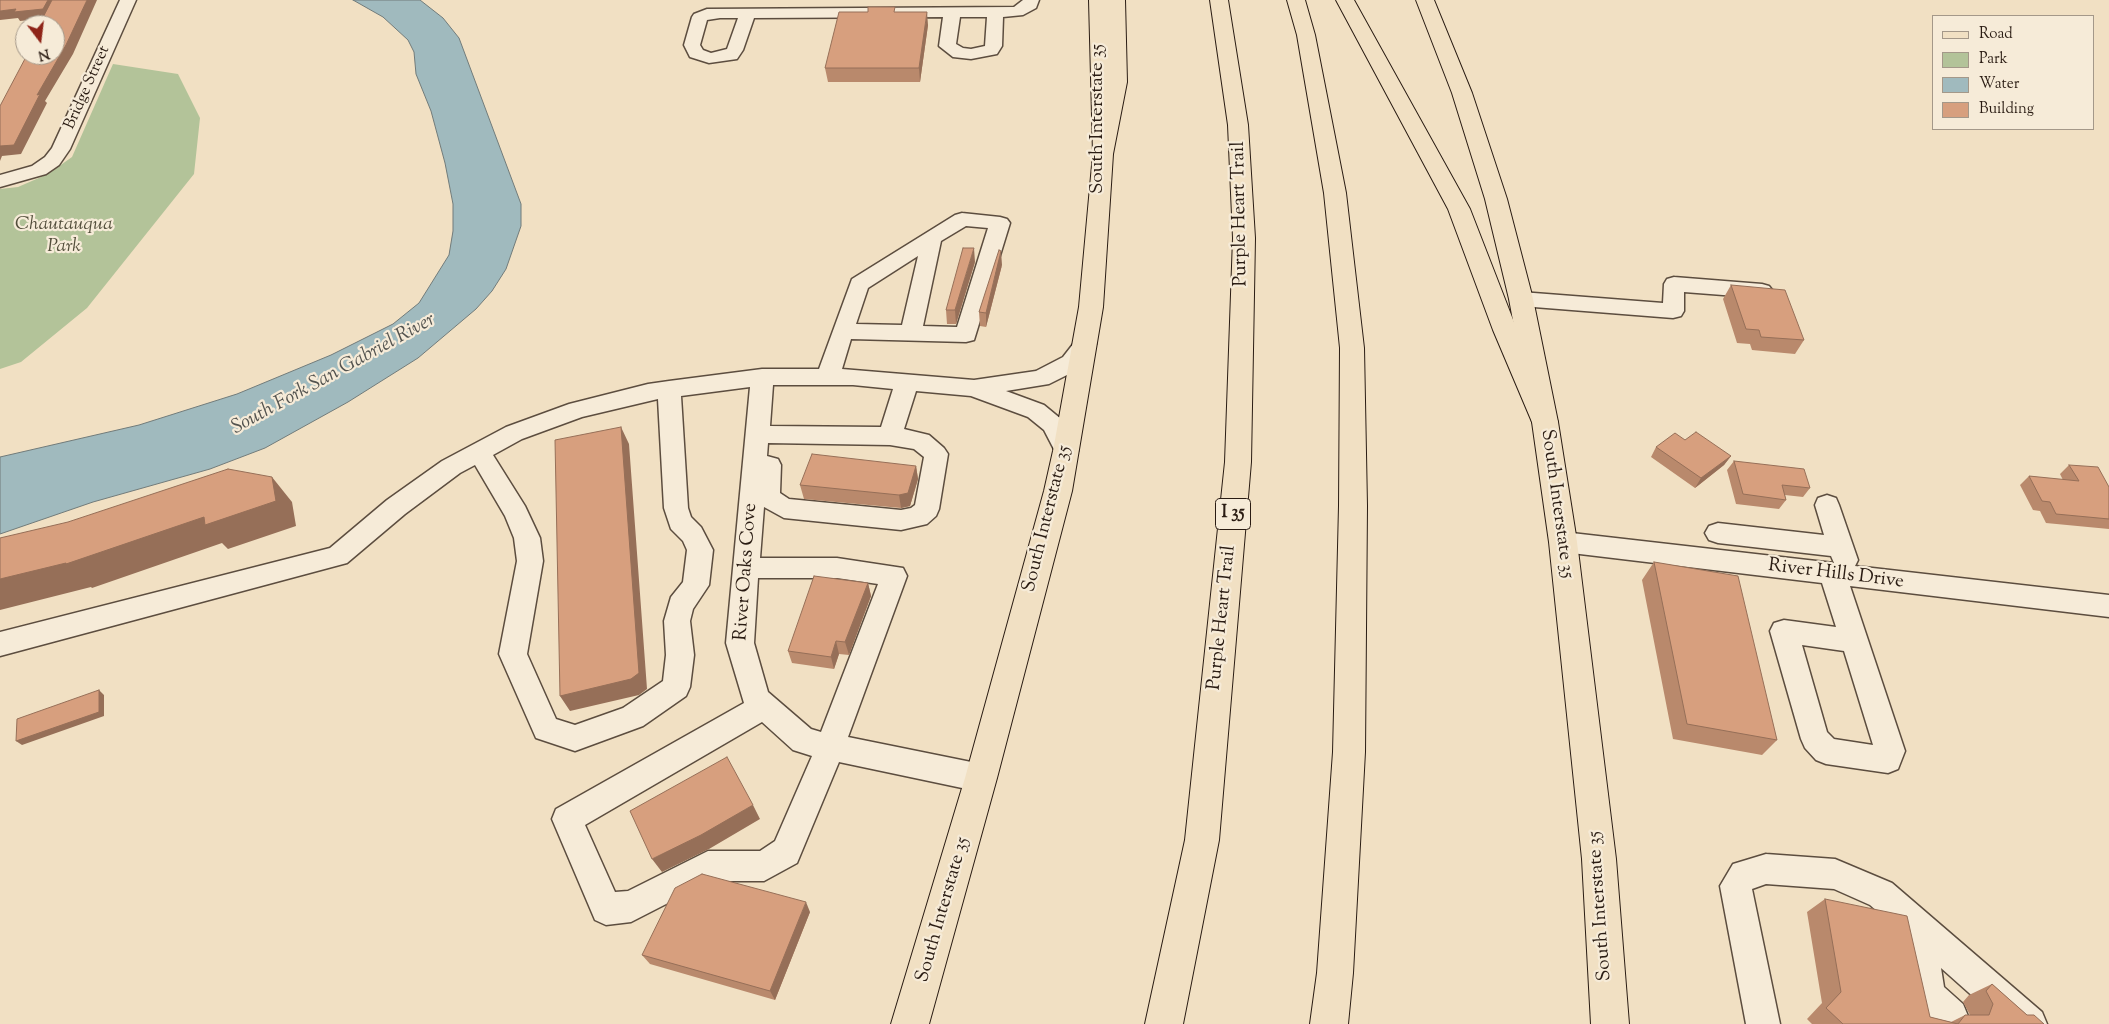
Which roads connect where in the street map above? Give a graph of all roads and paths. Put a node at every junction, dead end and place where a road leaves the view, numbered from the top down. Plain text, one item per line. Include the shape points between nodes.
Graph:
1 (128, 0) edge
2 (1031, 0) edge
3 (1098, 0) edge
4 (1116, 0) edge
5 (1219, 0) edge
6 (1296, 0) edge
7 (1345, 0) edge
8 (1424, 0) edge
9 (794, 7) edge
10 (952, 13) junction
11 (995, 13) junction
12 (747, 14) dead end
13 (1103, 154) junction
14 (0, 181) edge
15 (932, 238) junction
16 (1768, 291) edge
17 (1521, 299) junction
18 (843, 331) junction
19 (911, 333) junction
20 (1085, 344) junction
21 (762, 377) junction
22 (828, 377) junction
23 (907, 382) junction
24 (973, 388) junction
25 (669, 389) junction
26 (1545, 422) junction
27 (764, 434) junction
28 (890, 436) junction
29 (1066, 451) junction
30 (479, 452) junction
31 (1827, 506) dead end
32 (1718, 533) dead end
33 (1563, 542) junction
34 (1841, 547) junction
35 (746, 568) junction
36 (1842, 576) junction
37 (2109, 606) edge
38 (1854, 641) junction
39 (0, 644) edge
40 (765, 706) junction
41 (830, 747) junction
42 (982, 778) junction
43 (1920, 926) junction
44 (1951, 1016) dead end
45 (910, 1024) edge
46 (1164, 1024) edge
47 (1329, 1024) edge
48 (1610, 1024) edge
49 (1764, 1024) edge
50 (2030, 1024) edge

1 - 14 street, Bridge Street via 61,149 39,170
2 - 11 street via 1030,5 1017,12
3 - 13 main road, South Interstate 35
4 - 13 main road via 1117,82
5 - 46 main road, Purple Heart Trail / I 35 via 1238,125 1243,229 1238,462 1202,840
6 - 47 main road via 1310,54 1335,193 1352,348 1349,752
7 - 26 main road via 1459,209 1505,330
8 - 17 main road, South Interstate 35 via 1462,93 1485,161
9 - 10 street
9 - 12 street
10 - 11 street
10 - 11 street via 947,46 960,53 972,54 991,50 994,46
13 - 20 main road, South Interstate 35
15 - 18 street via 859,284
15 - 19 street
15 - 19 street via 962,219 1000,223 966,335
16 - 17 street via 1674,284 1673,311
17 - 26 main road, South Interstate 35
18 - 19 street
18 - 22 street
20 - 24 street via 1071,363 1041,378
20 - 29 main road, South Interstate 35
21 - 22 street
21 - 25 street
21 - 27 street, River Oaks Cove
22 - 23 street
23 - 24 street
23 - 28 street
24 - 29 street via 1036,411 1053,425
25 - 30 street via 577,410 514,433
25 - 30 street via 676,508 680,522 692,534 700,550 696,584 680,605 676,687 633,717 575,738 546,729 514,654 530,561 527,538 516,513
26 - 33 main road, South Interstate 35
27 - 28 street
27 - 28 street via 768,497 784,508 901,520 918,517 928,509 936,454 921,442
27 - 35 street, River Oaks Cove
29 - 42 main road, South Interstate 35
30 - 39 street via 451,467 338,556
31 - 34 street
32 - 34 street
33 - 36 street, River Hills Drive
33 - 48 main road, South Interstate 35 via 1599,859
34 - 36 street
35 - 40 street, River Oaks Cove via 740,643 756,699
35 - 41 street via 837,568 894,576
36 - 37 street, River Hills Drive
36 - 38 street
38 - 38 street via 1890,751 1888,760 1826,751 1815,739 1784,631
40 - 41 street, River Oaks Cove via 803,741
40 - 41 street via 567,819 606,909 632,906 708,866 764,866 786,852
41 - 42 street, River Oaks Cove
42 - 45 main road, South Interstate 35
43 - 44 street via 1928,995
43 - 49 street via 1881,894 1834,874 1766,869 1744,874 1736,886
43 - 50 street

